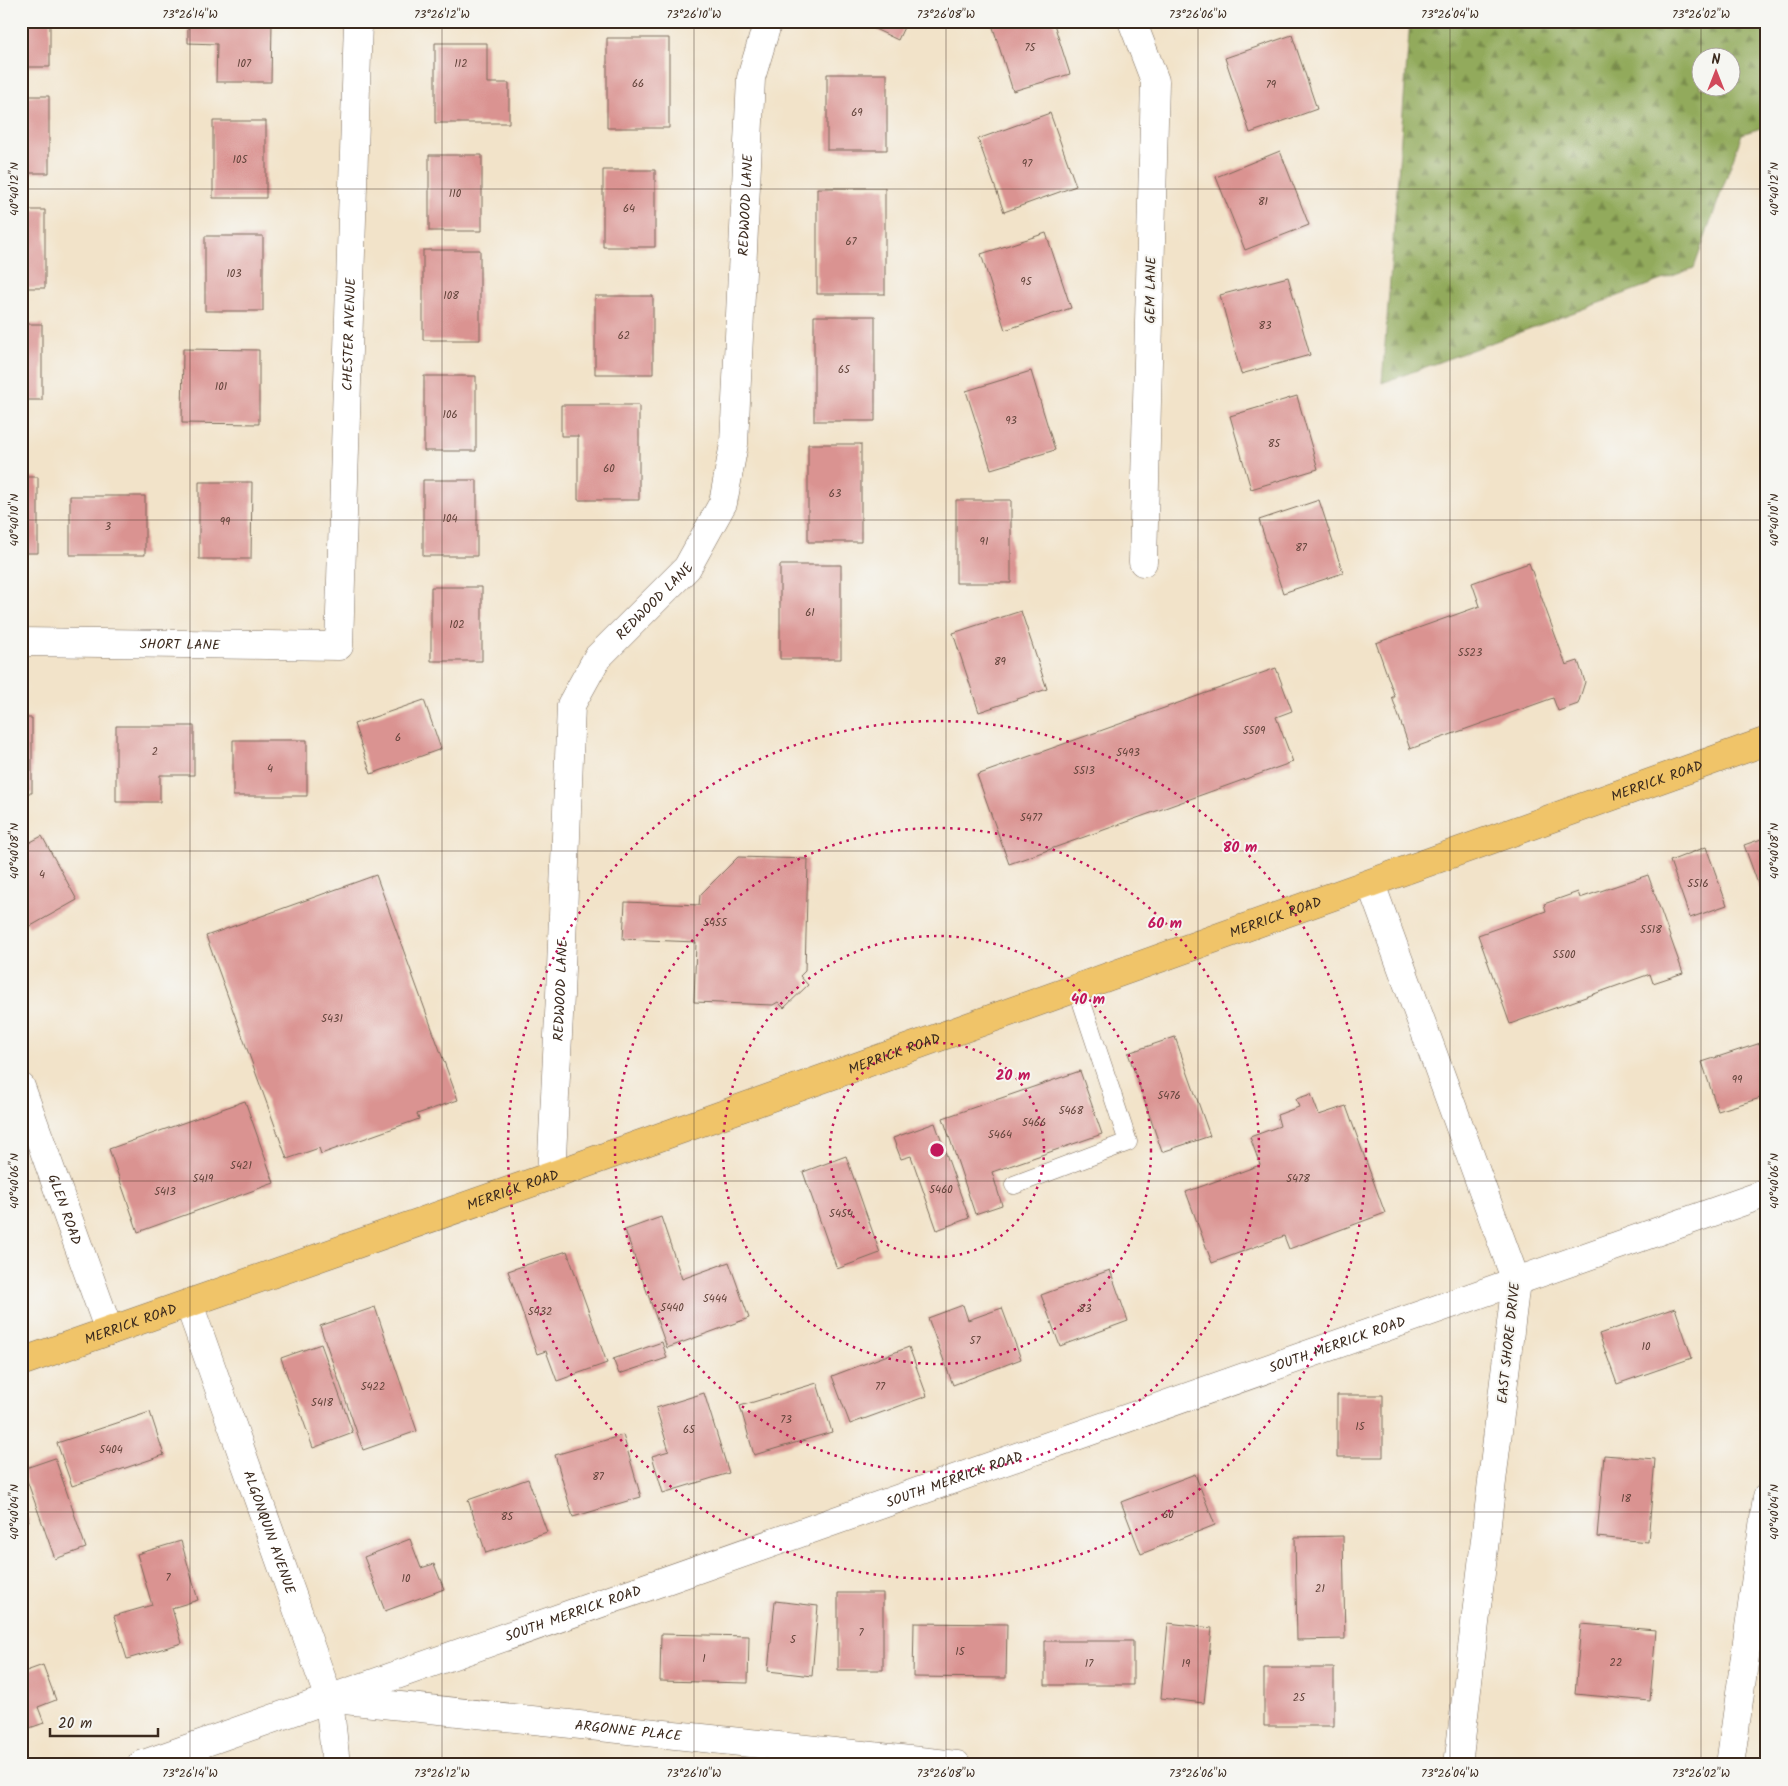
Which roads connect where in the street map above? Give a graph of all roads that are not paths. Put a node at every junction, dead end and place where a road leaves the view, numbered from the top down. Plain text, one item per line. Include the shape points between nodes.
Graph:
1 (358, 21) edge
2 (768, 21) edge
3 (1132, 21) edge
4 (1143, 562) dead end
5 (21, 642) edge
6 (339, 646) joint
7 (1767, 741) edge
8 (1370, 884) junction
9 (1077, 988) junction
10 (21, 1087) edge
11 (550, 1176) junction
12 (1014, 1185) dead end
13 (1767, 1193) edge
14 (1516, 1281) junction
15 (189, 1304) junction
16 (110, 1332) junction
17 (21, 1362) edge
18 (1767, 1497) edge
19 (329, 1699) junction
20 (141, 1765) edge
21 (336, 1765) edge
22 (957, 1765) edge
23 (1458, 1765) edge
24 (1730, 1765) edge

1 - 6 street, CHESTER AVENUE
2 - 11 street, REDWOOD LANE via 751,78 734,444 723,503 687,568 597,658 571,705
3 - 4 street, GEM LANE via 1155,81
5 - 6 street, SHORT LANE
7 - 8 main road, MERRICK ROAD
8 - 9 main road, MERRICK ROAD
8 - 14 street, EAST SHORE DRIVE
9 - 11 main road, MERRICK ROAD
9 - 12 lane via 1128,1142
10 - 16 street, GLEN ROAD
11 - 15 main road, MERRICK ROAD
13 - 14 street, SOUTH MERRICK ROAD
14 - 19 street, SOUTH MERRICK ROAD
14 - 23 street, EAST SHORE DRIVE
15 - 16 main road, MERRICK ROAD
15 - 19 street, ALGONQUIN AVENUE
16 - 17 main road, MERRICK ROAD
18 - 24 street
19 - 20 street, SOUTH MERRICK ROAD
19 - 21 street, ALGONQUIN AVENUE
19 - 22 street, ARGONNE PLACE

